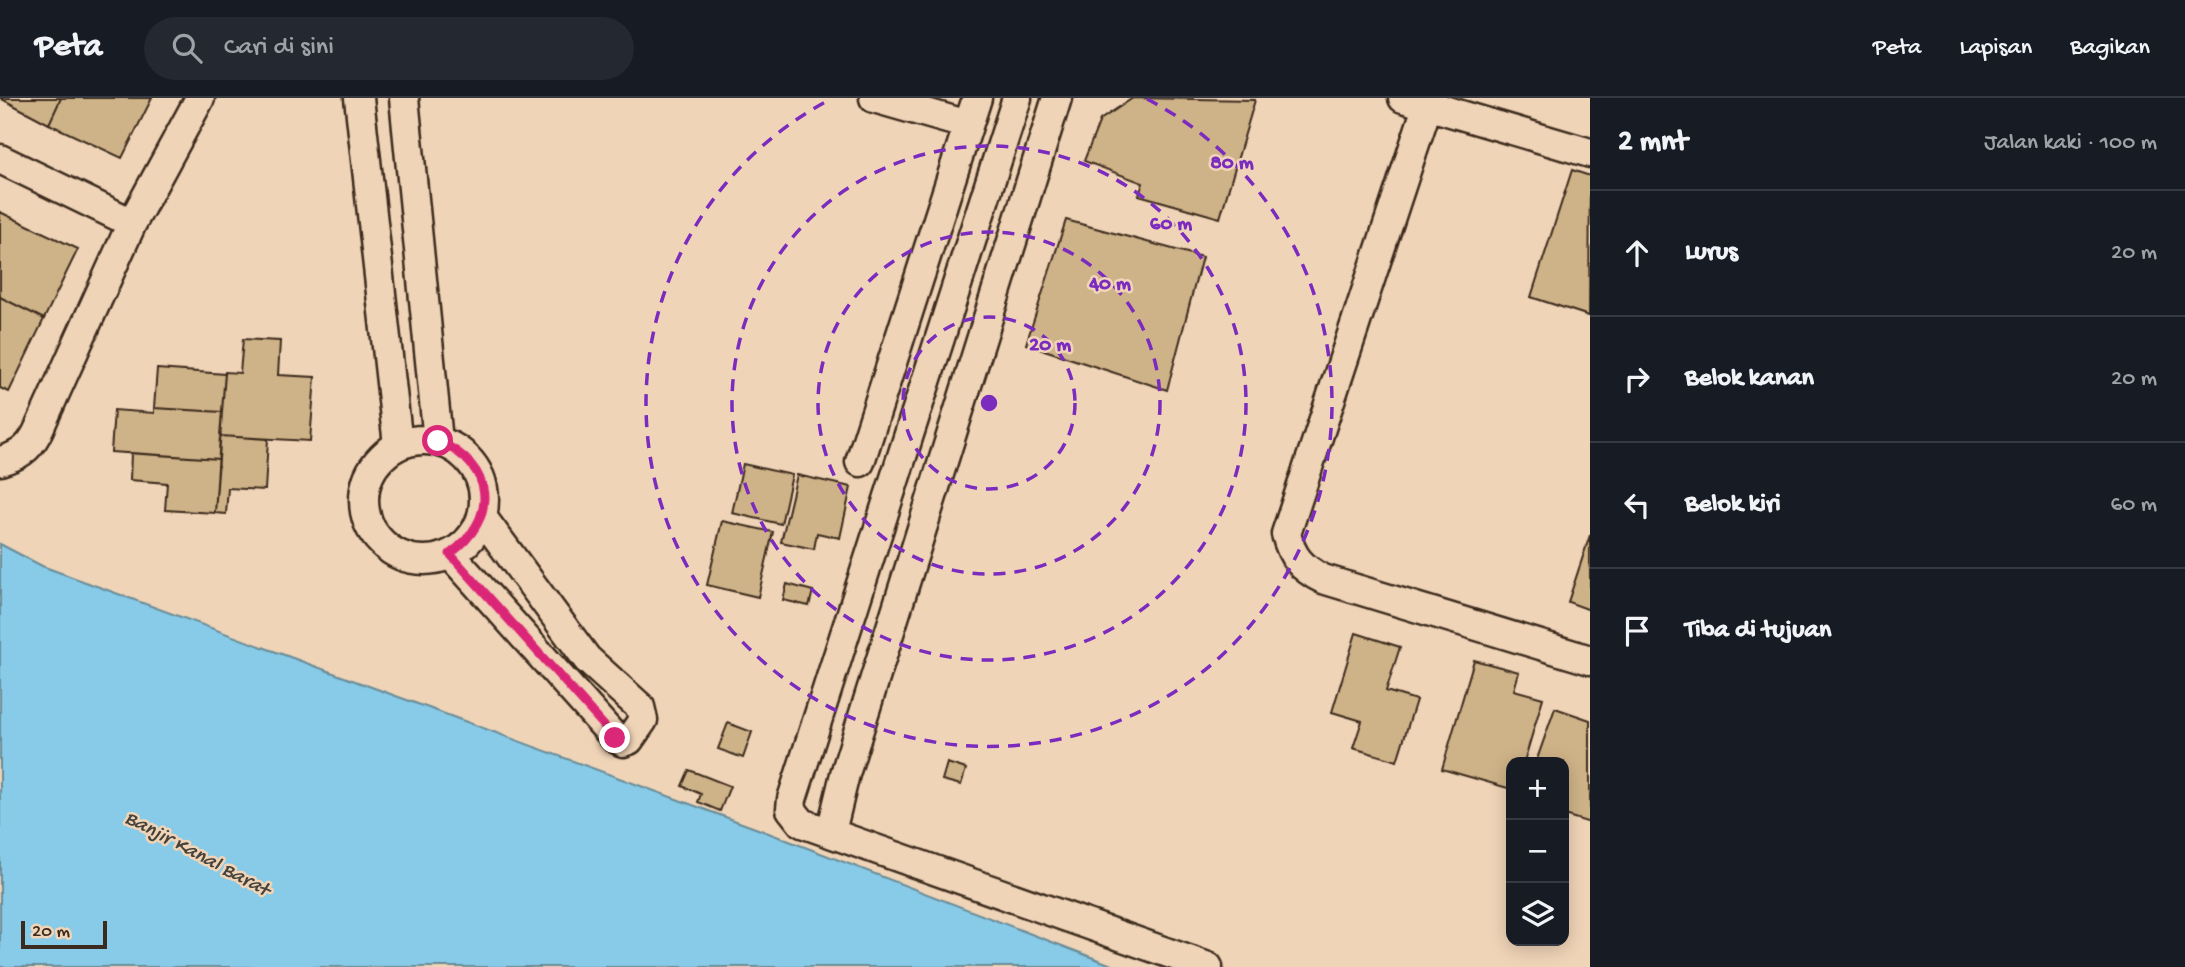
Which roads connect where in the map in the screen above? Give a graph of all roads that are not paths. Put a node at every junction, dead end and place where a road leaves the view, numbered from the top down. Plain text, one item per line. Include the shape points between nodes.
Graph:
1 (200, 98) edge
2 (359, 98) edge
3 (404, 98) edge
4 (874, 98) edge
5 (977, 98) edge
6 (1017, 98) edge
7 (1058, 98) edge
8 (1080, 98) edge
9 (1420, 101) edge
10 (968, 125) junction
11 (1049, 125) junction
12 (1590, 153) edge
13 (0, 159) edge
14 (132, 223) junction
15 (438, 441) junction
16 (398, 445) junction
17 (0, 461) edge
18 (860, 461) dead end
19 (482, 517) junction
20 (450, 554) junction
21 (1590, 660) edge
22 (804, 762) junction
23 (845, 774) junction
24 (831, 832) junction
25 (1208, 967) edge

1 - 14 street
2 - 16 street
3 - 15 street
4 - 10 street
5 - 10 street
6 - 22 street
7 - 11 street
8 - 11 street
9 - 12 street
9 - 21 street via 1286,534 1290,551 1304,569 1323,579
10 - 18 street
11 - 23 street
13 - 14 street
14 - 17 street via 30,447
15 - 16 street
15 - 19 street via 460,451 477,469 484,492
16 - 20 street via 376,462 365,487 370,526 376,538 398,554 424,560
19 - 20 street via 470,539
19 - 20 street via 587,659 640,707 643,720 629,740 615,738
22 - 23 street
22 - 24 street via 791,809 803,823
23 - 24 street
24 - 25 street

